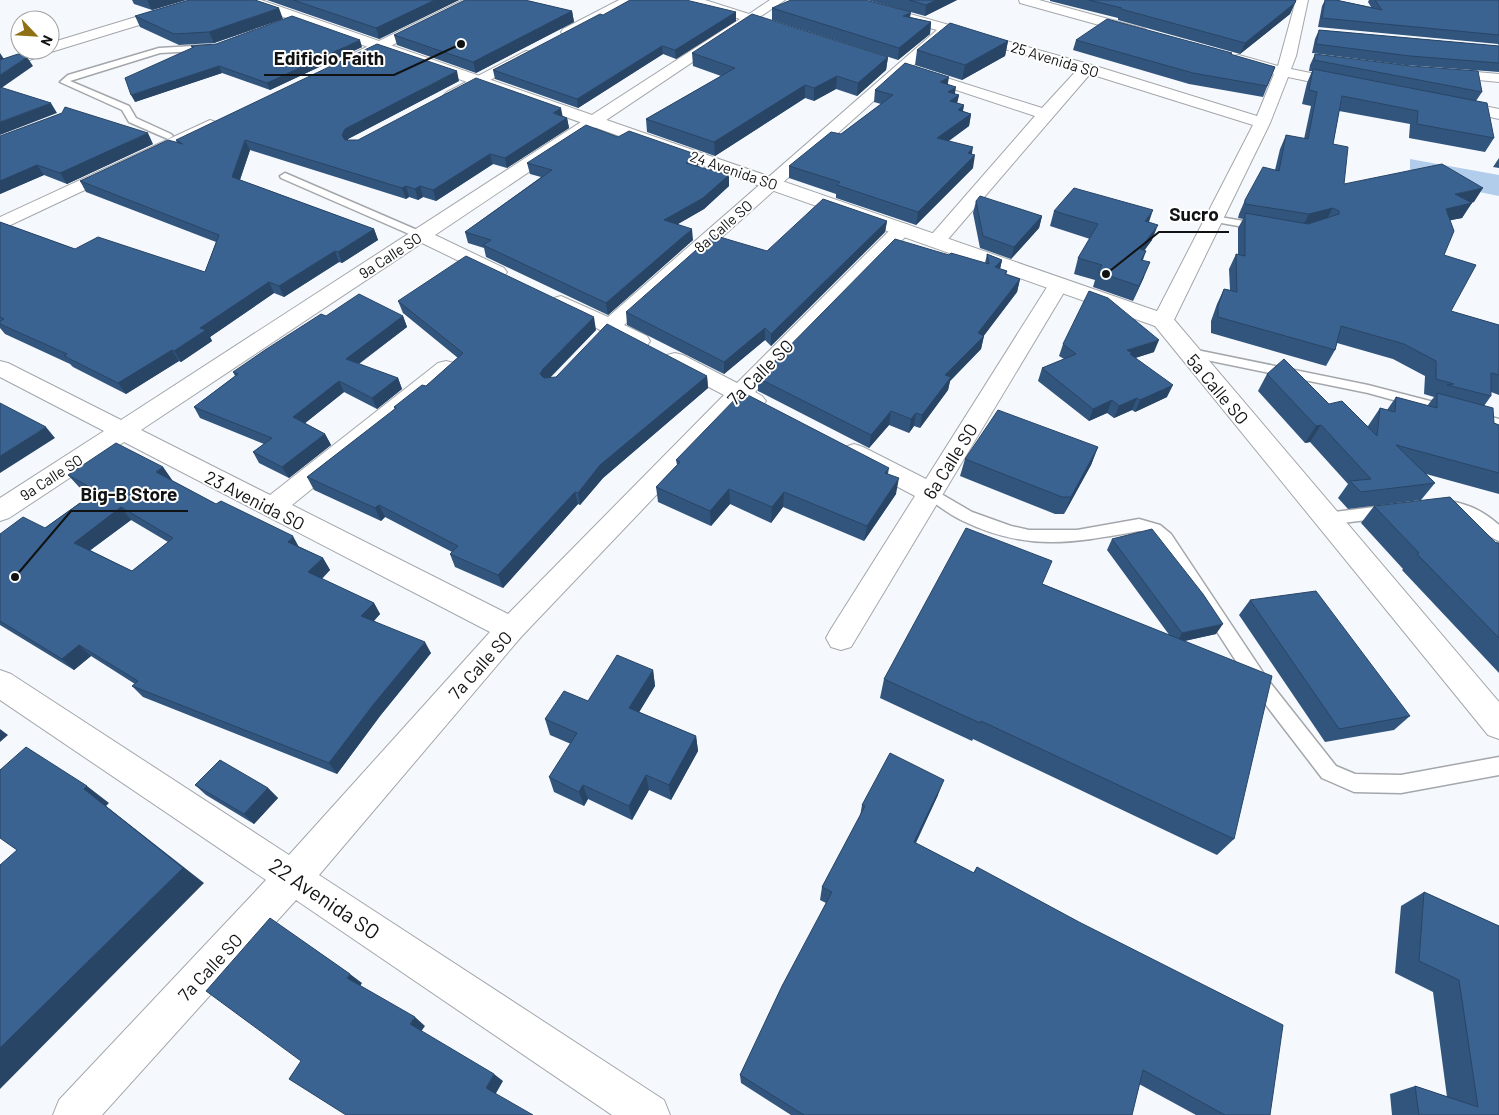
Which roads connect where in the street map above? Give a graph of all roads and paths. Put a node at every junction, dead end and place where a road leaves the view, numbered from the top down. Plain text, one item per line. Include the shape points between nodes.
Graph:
1 (206, 0) edge
2 (249, 0) edge
3 (473, 0) edge
4 (629, 0) edge
5 (692, 0) edge
6 (779, 0) edge
7 (846, 0) edge
8 (1025, 0) edge
9 (1302, 0) edge
10 (299, 18) junction
11 (751, 19) junction
12 (283, 24) edge
13 (770, 25) edge
14 (948, 28) junction
15 (1158, 37) edge
16 (554, 40) edge
17 (224, 44) edge
18 (60, 45) edge
19 (380, 46) junction
20 (537, 49) edge
21 (1224, 55) edge
22 (19, 60) edge
23 (882, 61) edge
24 (1290, 61) junction
25 (336, 66) edge
26 (0, 67) edge
27 (901, 67) junction
28 (1087, 68) junction
29 (1429, 72) edge
30 (1499, 78) edge
31 (478, 81) junction
32 (1357, 86) edge
33 (1433, 101) edge
34 (434, 104) edge
35 (1045, 114) junction
36 (1499, 114) edge
37 (222, 119) edge
38 (594, 121) junction
39 (1262, 123) junction
40 (173, 138) junction
41 (285, 176) dead end
42 (771, 183) junction
43 (1214, 219) junction
44 (0, 224) edge
45 (902, 229) junction
46 (1274, 229) edge
47 (420, 235) junction
48 (936, 241) junction
49 (515, 280) edge
50 (1059, 284) junction
51 (541, 293) edge
52 (1163, 321) junction
53 (604, 332) junction
54 (1187, 352) junction
55 (0, 368) edge
56 (446, 368) edge
57 (739, 394) junction
58 (774, 412) edge
59 (1499, 424) edge
60 (121, 431) junction
61 (835, 443) edge
62 (931, 492) junction
63 (1429, 507) edge
64 (271, 508) junction
65 (1410, 509) edge
66 (0, 510) edge
67 (1326, 518) junction
68 (1499, 535) edge
69 (511, 629) junction
70 (841, 638) dead end
71 (0, 683) edge
72 (1499, 725) edge
73 (1499, 766) edge
74 (293, 877) junction
75 (74, 1115) edge
76 (649, 1115) edge

1 - 18 street
2 - 10 street, 24 Avenida SO
3 - 19 street via 450,5
4 - 16 street
5 - 11 street
6 - 11 street, 9a Calle SO
7 - 14 street, 25 Avenida SO
8 - 15 street
9 - 24 street via 1301,32
10 - 12 lane
10 - 19 street, 24 Avenida SO
11 - 13 street
11 - 38 street, 9a Calle SO
14 - 27 street, 8a Calle SO
14 - 28 street, 25 Avenida SO
17 - 40 lane via 206,49 160,51 71,77 64,82 126,108 132,120
19 - 25 street
19 - 31 street, 24 Avenida SO
20 - 31 street
21 - 24 street
22 - 26 street
23 - 27 street
24 - 32 street
24 - 39 street
27 - 35 street
27 - 42 street, 8a Calle SO
28 - 35 street
28 - 39 street, 25 Avenida SO
29 - 30 street
31 - 34 street
31 - 38 street, 24 Avenida SO
33 - 36 street
35 - 48 street
37 - 40 street
38 - 42 street, 24 Avenida SO
38 - 47 street, 9a Calle SO
39 - 43 street
40 - 44 street
41 - 47 lane
42 - 45 street, 24 Avenida SO
42 - 53 street, 8a Calle SO
43 - 46 lane
43 - 52 street
45 - 48 street, 24 Avenida SO
45 - 57 street, 7a Calle SO
47 - 49 street
47 - 60 street, 9a Calle SO
48 - 50 street, 24 Avenida SO
50 - 52 street, 24 Avenida SO
50 - 62 street, 6a Calle SO
51 - 53 street
52 - 54 street, 5a Calle SO
53 - 57 street
54 - 59 lane via 1368,389
54 - 67 street, 5a Calle SO
55 - 60 street, 23 Avenida SO
56 - 64 street
57 - 58 street
57 - 69 street, 7a Calle SO
60 - 64 street, 23 Avenida SO
60 - 66 street, 9a Calle SO
61 - 62 street
62 - 70 street, 6a Calle SO
62 - 73 lane via 966,516 1029,536 1077,536 1139,525 1154,529 1165,538 1262,686 1329,772 1354,782 1401,784
63 - 68 lane via 1454,506 1479,516
64 - 69 street, 23 Avenida SO
65 - 67 lane
67 - 72 street, 5a Calle SO
69 - 74 street, 7a Calle SO
71 - 74 street, 22 Avenida SO
74 - 75 street, 7a Calle SO
74 - 76 street, 22 Avenida SO

